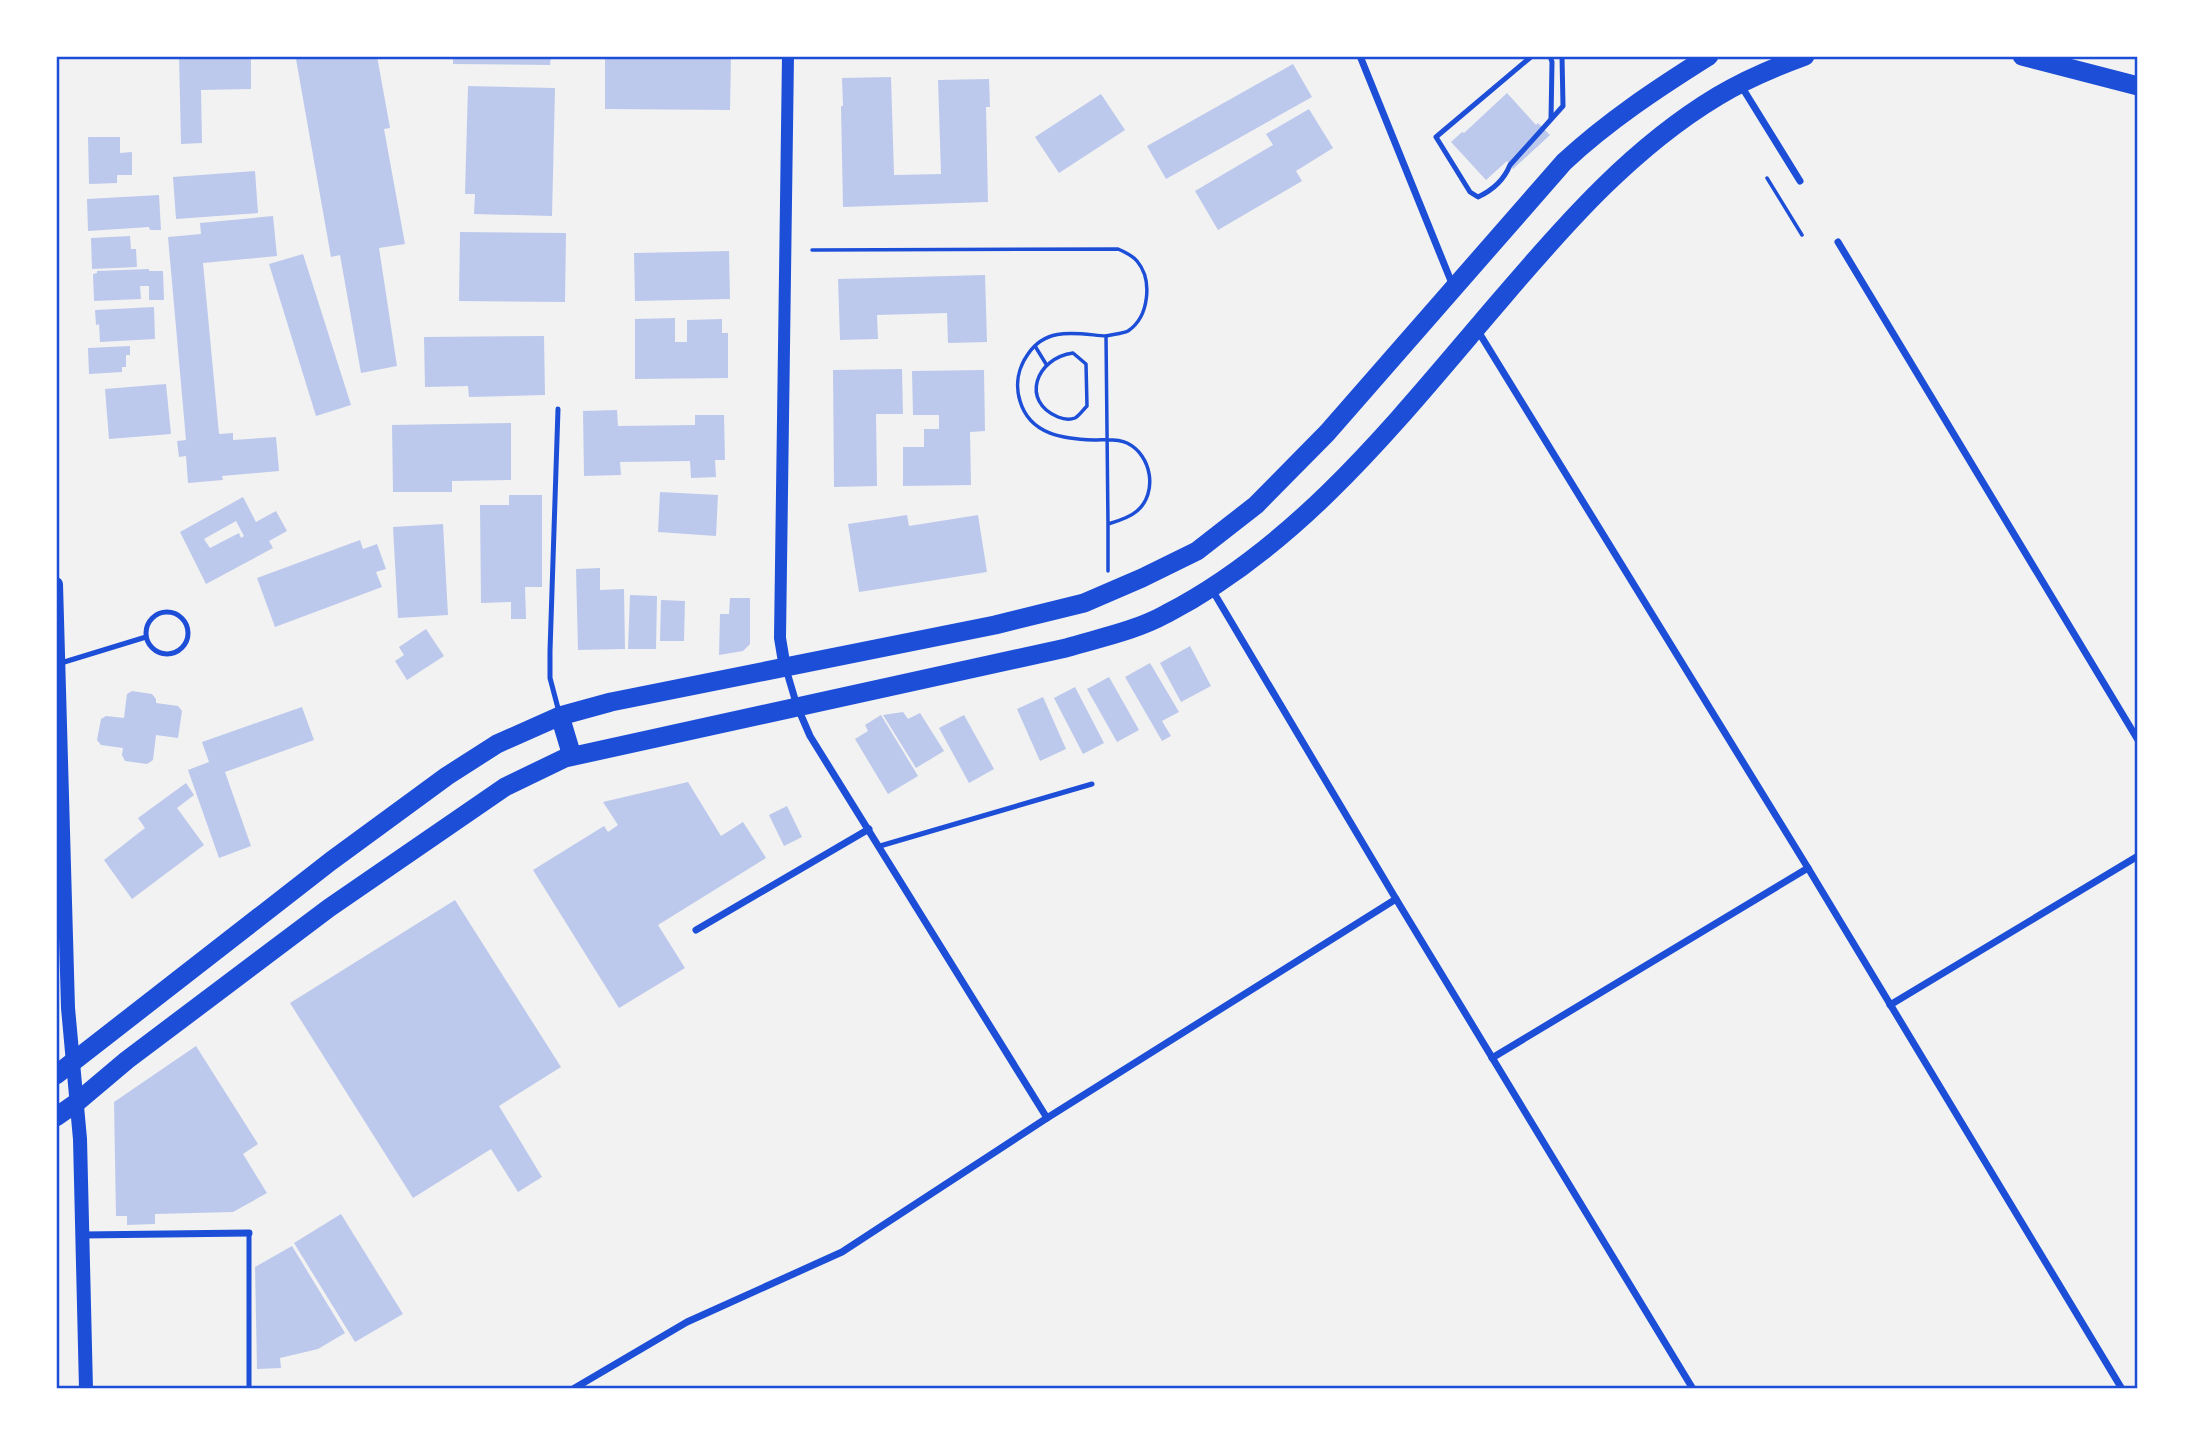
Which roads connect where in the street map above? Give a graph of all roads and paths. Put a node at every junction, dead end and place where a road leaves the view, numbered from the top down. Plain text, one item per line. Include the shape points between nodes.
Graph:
1 (788, 56) edge
2 (1360, 56) edge
3 (1532, 56) edge
4 (1550, 56) edge
5 (1562, 56) edge
6 (1709, 56) edge
7 (1805, 56) edge
8 (2022, 56) edge
9 (1739, 83) junction
10 (2138, 86) edge
11 (1551, 120) junction
12 (1767, 178) dead end
13 (1800, 181) dead end
14 (1802, 235) dead end
15 (1838, 242) dead end
16 (812, 250) dead end
17 (1454, 289) junction
18 (1476, 328) junction
19 (1106, 336) junction
20 (1035, 346) junction
21 (1046, 363) junction
22 (558, 409) dead end
23 (1108, 440) junction
24 (1108, 524) junction
25 (1108, 573) dead end
26 (56, 584) edge
27 (1211, 588) junction
28 (146, 637) junction
29 (58, 664) junction
30 (785, 668) junction
31 (797, 706) junction
32 (560, 716) junction
33 (2138, 740) edge
34 (572, 756) junction
35 (1092, 784) dead end
36 (869, 829) junction
37 (880, 846) junction
38 (2138, 856) edge
39 (1808, 868) junction
40 (1396, 899) junction
41 (696, 930) dead end
42 (61, 955) edge
43 (1890, 1005) junction
44 (1492, 1058) junction
45 (73, 1063) junction
46 (56, 1075) edge
47 (76, 1103) junction
48 (56, 1117) edge
49 (1047, 1118) junction
50 (249, 1233) joint
51 (82, 1235) junction
52 (86, 1389) edge
53 (249, 1389) edge
54 (573, 1389) edge
55 (1693, 1389) edge
56 (2122, 1389) edge

1 - 30 street via 780,638
2 - 17 street
3 - 11 lane via 1436,137 1470,192 1478,197 1506,176 1510,165
4 - 11 lane
5 - 11 lane via 1563,106
6 - 17 highway via 1586,141
7 - 9 highway
8 - 10 highway
9 - 13 street
9 - 18 highway via 1652,143 1597,191
12 - 14 path
15 - 33 street
16 - 19 path via 1118,249 1138,262 1147,299 1132,327
17 - 30 highway via 1301,460 1256,505 1197,551 1084,603
18 - 27 highway via 1362,458 1272,544
18 - 39 street
19 - 20 path via 1066,332
19 - 23 path
20 - 21 path
20 - 23 path via 1019,375 1019,399 1031,422 1047,433 1067,438
21 - 21 path via 1037,386 1041,404 1059,417 1076,418 1087,406 1086,365 1073,353
22 - 32 lane via 550,678
23 - 24 path
23 - 24 path via 1126,442 1138,452 1146,462 1149,490 1135,514
24 - 25 path
26 - 29 main road
27 - 31 highway via 1165,615 1066,648
27 - 40 street
28 - 28 lane via 152,618 164,612 178,614 187,624 186,643 170,654 158,652
28 - 29 lane
29 - 42 main road
30 - 31 street
30 - 32 highway
31 - 34 highway
31 - 36 street via 810,736
32 - 34 highway
32 - 45 highway via 497,744 390,816
34 - 47 highway via 505,788 373,878
35 - 37 lane
36 - 37 street
36 - 41 street
37 - 49 street
38 - 43 street
39 - 43 street
39 - 44 street
40 - 44 street
40 - 49 street
42 - 45 main road
43 - 56 street
44 - 55 street
45 - 46 highway
45 - 47 main road
47 - 48 highway
47 - 51 main road
49 - 54 street via 842,1252 687,1322
50 - 51 street
50 - 53 lane
51 - 52 main road

